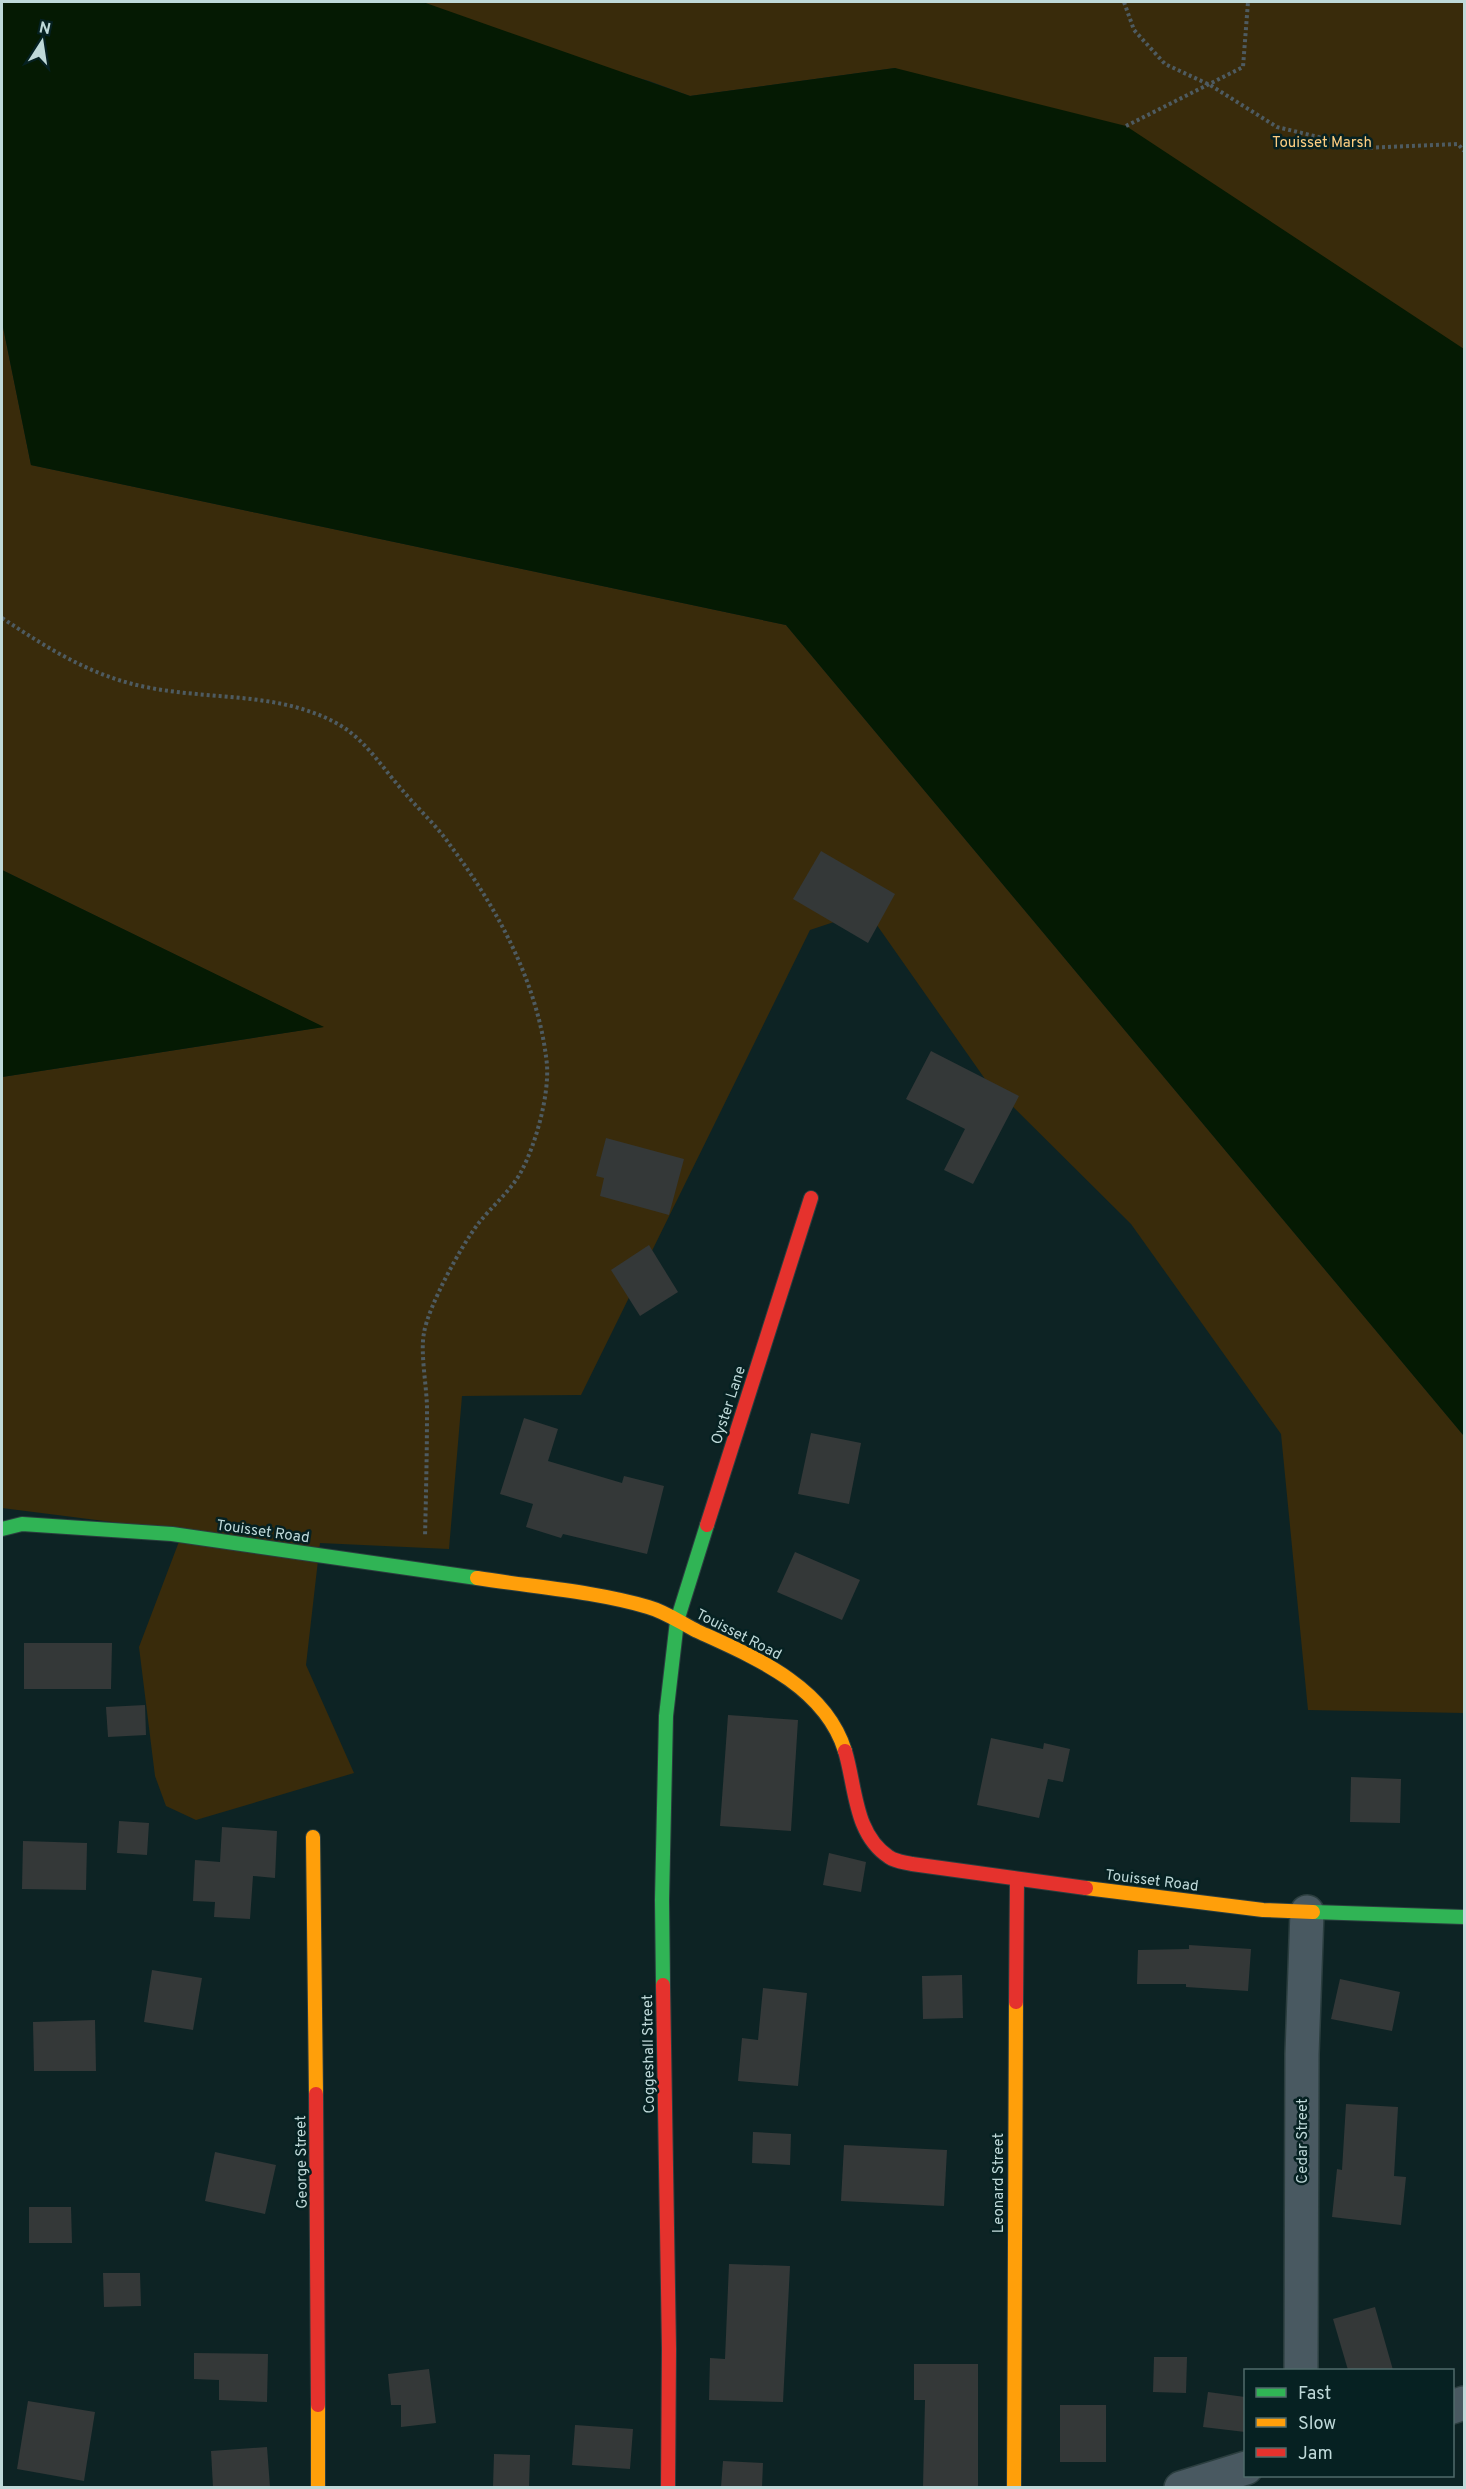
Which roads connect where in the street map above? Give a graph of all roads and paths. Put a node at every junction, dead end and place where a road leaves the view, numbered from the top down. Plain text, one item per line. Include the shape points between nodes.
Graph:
1 (1124, 2) edge
2 (1248, 2) edge
3 (1210, 85) junction
4 (1126, 126) dead end
5 (1464, 151) edge
6 (2, 618) edge
7 (811, 1198) dead end
8 (2, 1529) edge
9 (425, 1571) junction
10 (676, 1621) junction
11 (313, 1837) dead end
12 (1017, 1879) junction
13 (1307, 1912) junction
14 (1464, 1917) edge
15 (1301, 2369) edge
16 (1244, 2468) edge
17 (318, 2487) edge
18 (668, 2487) edge
19 (1014, 2487) edge
20 (1181, 2487) edge

1 - 3 path via 1134,30 1165,64
2 - 3 path via 1243,67
3 - 4 path
3 - 5 path via 1278,127 1364,148 1458,144
6 - 9 path via 63,657 110,679 153,689 274,702 315,712 341,725 374,753 450,844 522,966 535,1005 547,1067 544,1109 521,1172 475,1227 436,1297 423,1334 427,1409
7 - 10 street, Oyster Lane
8 - 9 street, Touisset Road via 22,1524 172,1534
9 - 10 street, Touisset Road via 597,1596 657,1610
10 - 12 street, Touisset Road via 746,1654 816,1701 845,1744 861,1818 873,1840 891,1858
10 - 18 street, Coggeshall Street via 666,1716 662,1900
11 - 17 street, George Street
12 - 13 street, Touisset Road via 1172,1900
12 - 19 street, Leonard Street
13 - 14 street, Touisset Road
13 - 15 street, Cedar Street via 1302,2054
16 - 20 street

